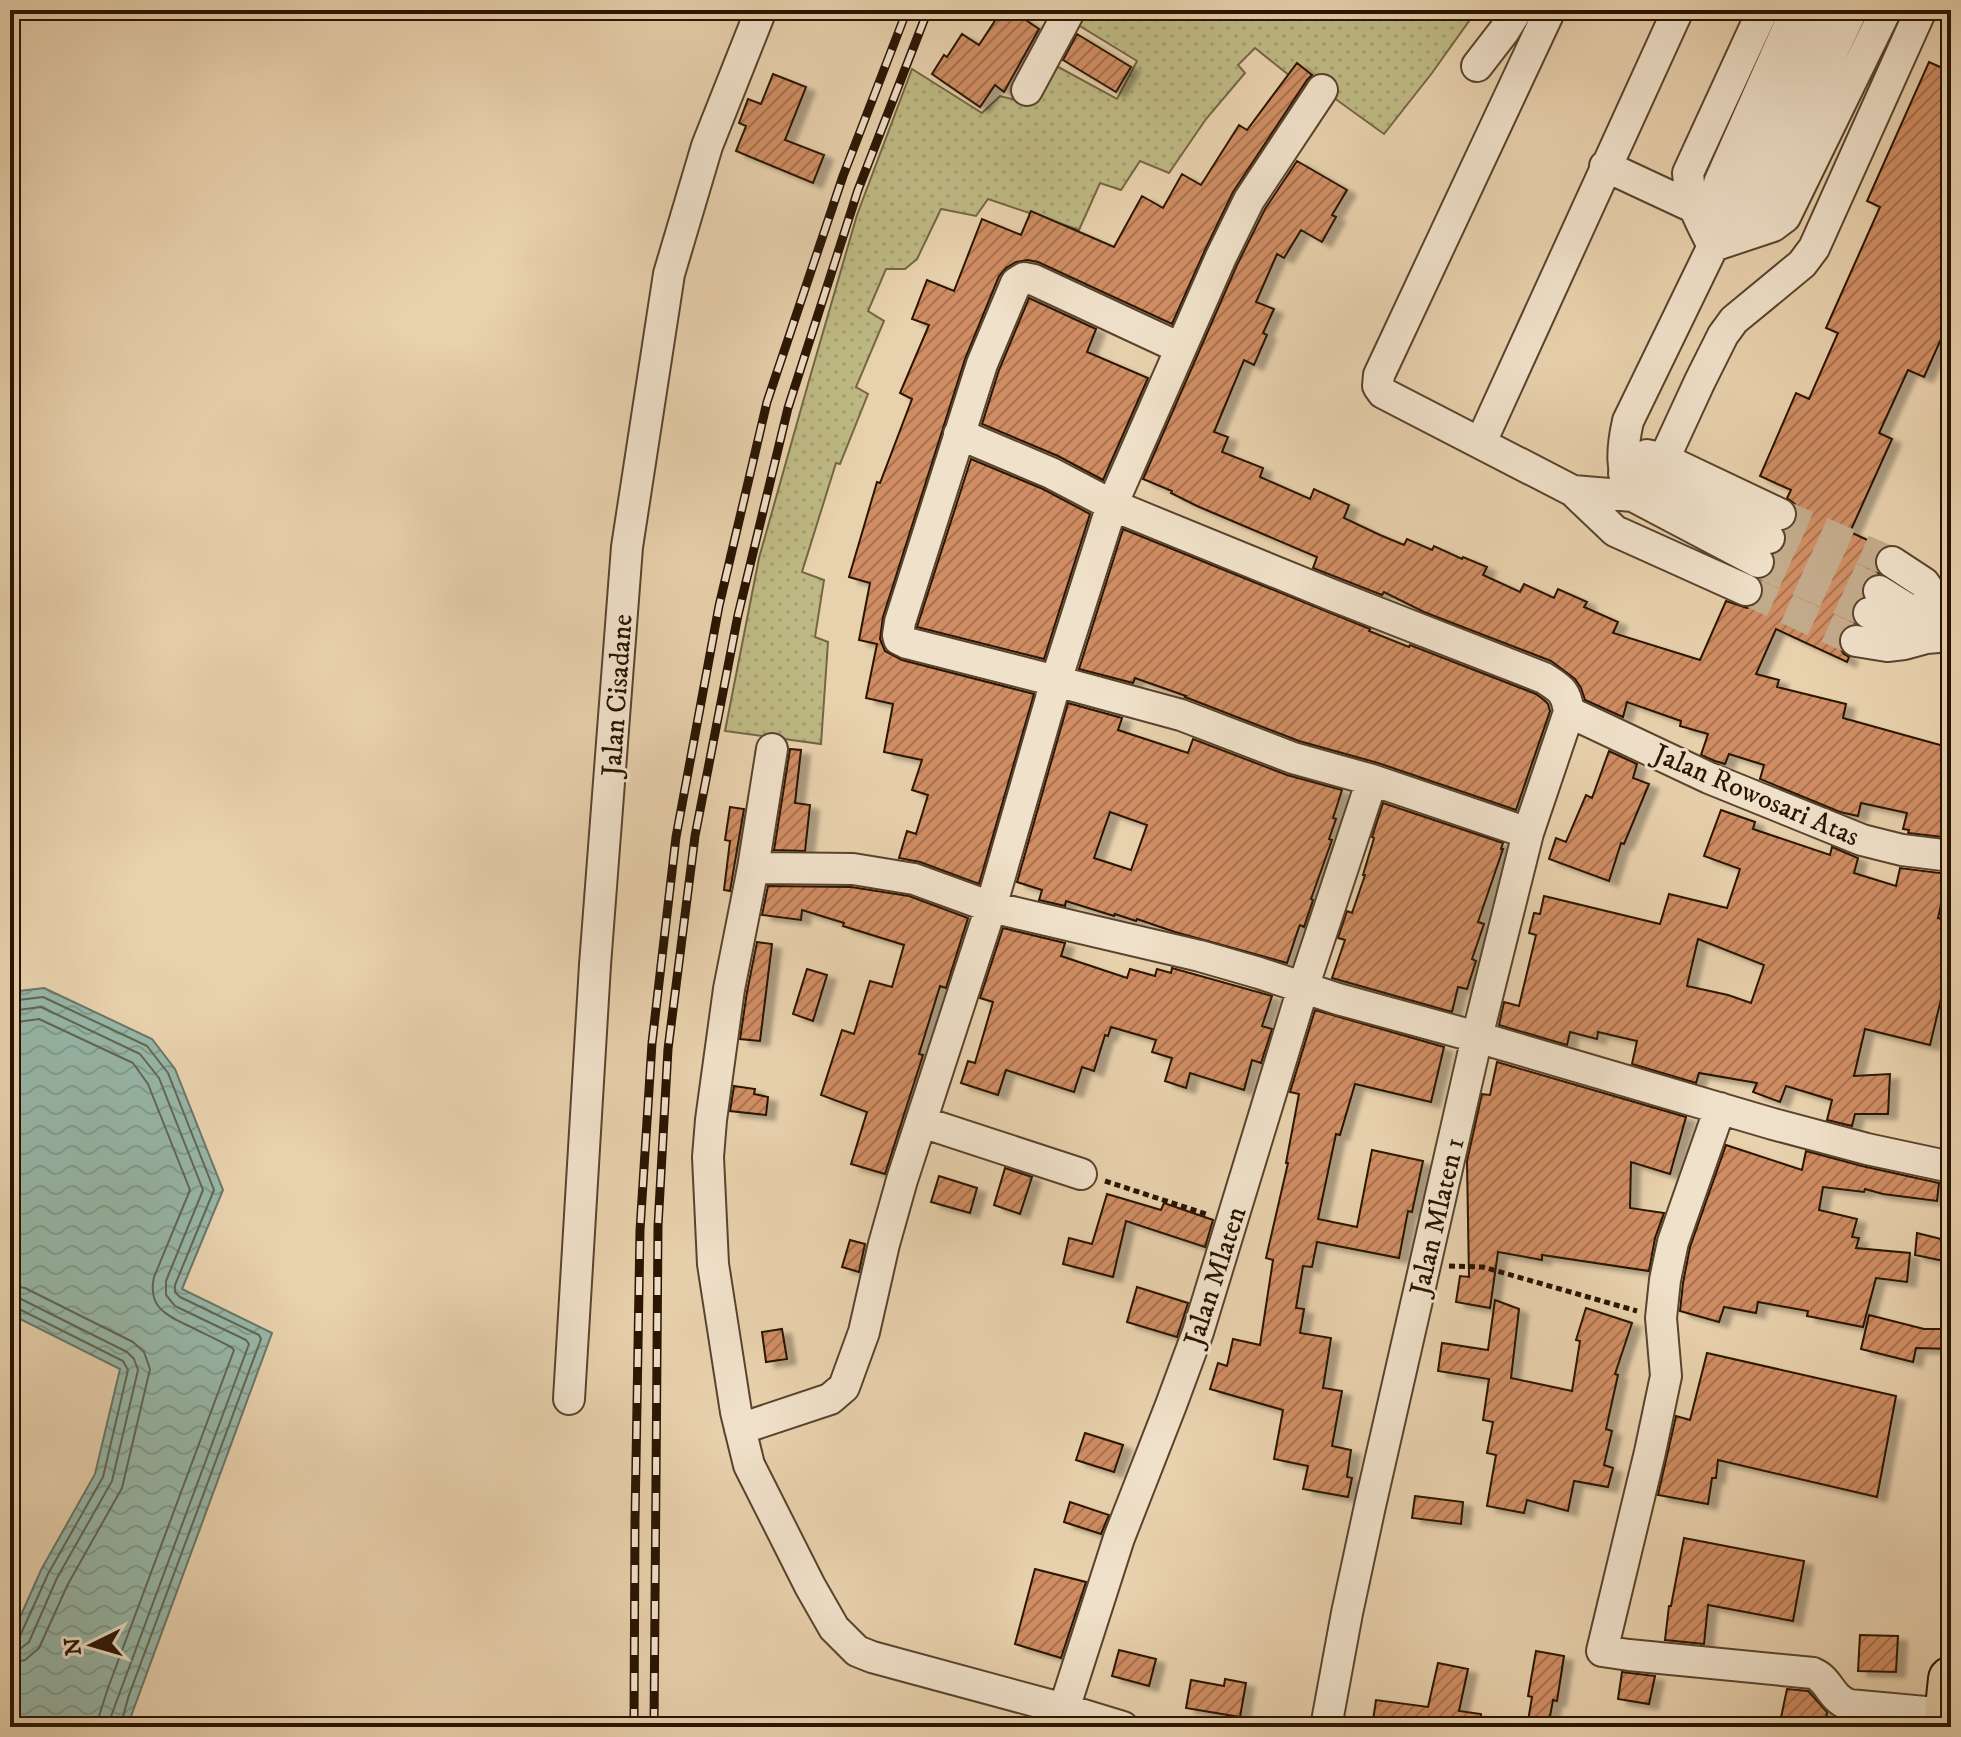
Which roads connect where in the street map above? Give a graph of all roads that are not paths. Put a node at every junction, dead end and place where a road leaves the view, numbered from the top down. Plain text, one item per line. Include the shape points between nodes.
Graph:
1 (761, 10) edge
2 (1070, 10) edge
3 (1517, 10) edge
4 (1550, 10) edge
5 (1678, 10) edge
6 (1763, 10) edge
7 (1796, 10) edge
8 (1823, 10) edge
9 (1852, 10) edge
10 (1886, 10) edge
11 (1921, 10) edge
12 (1477, 66) dead end
13 (1027, 90) dead end
14 (1322, 90) dead end
15 (1605, 166) junction
16 (1693, 207) junction
17 (1713, 246) junction
18 (1180, 348) junction
19 (959, 434) junction
20 (1481, 442) junction
21 (1664, 459) junction
22 (1627, 475) junction
23 (1573, 491) junction
24 (1112, 505) junction
25 (1892, 562) tunnel mouth
26 (1746, 590) tunnel mouth
27 (1874, 602) tunnel mouth
28 (1944, 637) edge
29 (1856, 641) tunnel mouth
30 (1056, 681) junction
31 (1569, 712) junction
32 (772, 749) dead end
33 (1372, 780) junction
34 (1528, 833) junction
35 (1951, 856) edge
36 (753, 868) junction
37 (991, 907) junction
38 (1303, 988) junction
39 (1477, 1037) junction
40 (1720, 1108) junction
41 (922, 1122) junction
42 (1951, 1167) edge
43 (1081, 1174) road end
44 (569, 1399) dead end
45 (740, 1429) junction
46 (1948, 1707) edge
47 (1064, 1709) junction
48 (1123, 1727) edge
49 (1326, 1727) edge

1 - 44 street, Jalan Cisadane via 707,146 669,274 627,547
2 - 13 street
3 - 12 street
4 - 20 street via 1379,375 1383,393
5 - 15 street
6 - 16 street via 1688,173
7 - 17 street via 1719,183
8 - 17 street
9 - 17 street via 1759,206
10 - 17 street via 1785,217
11 - 21 street via 1814,248 1723,335
14 - 18 street via 1249,200
15 - 16 street
15 - 20 street
16 - 17 street
17 - 22 street via 1628,421 1623,442
18 - 19 street via 1024,278 1016,283 999,320
18 - 24 street
19 - 24 street
19 - 30 street via 899,639
20 - 23 street
21 - 22 street via 1654,455
21 - 22 street via 1769,538
22 - 23 street
23 - 26 street via 1615,531
24 - 30 street
24 - 31 street via 1544,678 1567,697
25 - 28 street via 1924,583
27 - 28 street
28 - 29 street via 1887,646
30 - 33 street via 1181,715 1293,758
30 - 37 street
31 - 34 street, Jalan Mlaten 1
31 - 35 street, Jalan Rowosari Atas via 1709,778 1862,840
32 - 36 street
33 - 34 street
33 - 38 street, Jalan Mlaten
34 - 39 street, Jalan Mlaten 1
36 - 37 street via 853,869 914,879
36 - 45 street via 729,989 708,1157 713,1264
37 - 38 street via 1200,956
37 - 41 street
38 - 39 street
38 - 47 street, Jalan Mlaten via 1198,1332 1119,1538
39 - 40 street
39 - 49 street, Jalan Mlaten 1
40 - 42 street
40 - 46 street via 1673,1242 1661,1318 1666,1376 1602,1651 1813,1673 1849,1705
41 - 43 street
41 - 45 street via 844,1387 830,1399
45 - 47 street via 749,1465 810,1586 834,1628 857,1651
47 - 48 street

